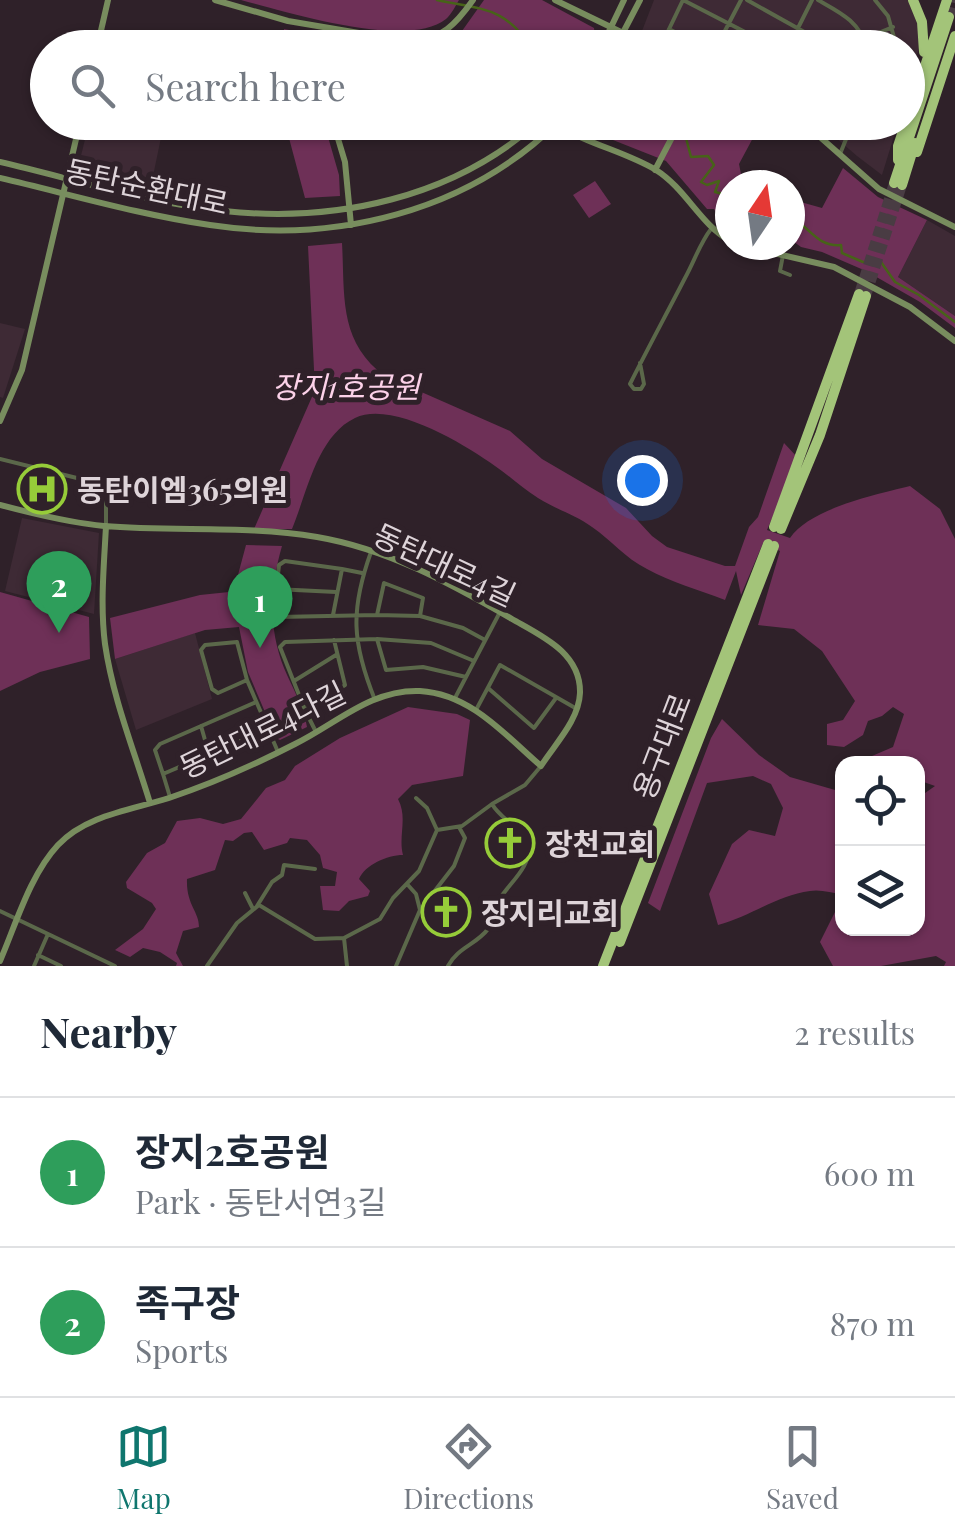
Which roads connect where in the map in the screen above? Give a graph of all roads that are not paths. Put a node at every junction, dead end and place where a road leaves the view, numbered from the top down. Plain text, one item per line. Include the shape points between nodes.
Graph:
1 (108, 0) edge
2 (215, 0) edge
3 (472, 0) edge
4 (554, 0) edge
5 (640, 0) edge
6 (683, 0) edge
7 (744, 0) edge
8 (815, 0) edge
9 (875, 0) edge
10 (912, 0) edge
11 (947, 0) edge
12 (623, 2) edge
13 (634, 13) junction
14 (952, 18) edge
15 (729, 24) junction
16 (798, 26) junction
17 (611, 27) junction
18 (893, 27) junction
19 (329, 28) joint
20 (669, 29) edge
21 (101, 30) edge
22 (343, 30) edge
23 (448, 30) edge
24 (610, 30) edge
25 (619, 30) edge
26 (625, 30) edge
27 (726, 30) edge
28 (741, 30) edge
29 (796, 30) edge
30 (804, 30) edge
31 (858, 30) edge
32 (885, 30) edge
33 (894, 30) edge
34 (922, 30) edge
35 (955, 36) edge
36 (955, 51) edge
37 (925, 59) edge
38 (935, 100) junction
39 (925, 102) edge
40 (925, 129) edge
41 (76, 140) edge
42 (339, 140) edge
43 (515, 140) edge
44 (537, 140) edge
45 (592, 140) edge
46 (670, 140) edge
47 (823, 140) edge
48 (846, 140) edge
49 (900, 140) edge
50 (913, 140) edge
51 (921, 140) edge
52 (840, 154) junction
53 (0, 162) edge
54 (655, 170) junction
55 (68, 177) junction
56 (0, 178) edge
57 (900, 179) junction
58 (64, 190) junction
59 (376, 202) junction
60 (349, 208) junction
61 (326, 211) junction
62 (379, 220) junction
63 (352, 224) junction
64 (955, 227) edge
65 (304, 228) junction
66 (711, 229) junction
67 (715, 232) edge
68 (782, 260) edge
69 (804, 260) edge
70 (790, 275) dead end
71 (862, 295) tunnel mouth
72 (955, 341) edge
73 (640, 363) junction
74 (0, 420) edge
75 (0, 459) edge
76 (0, 506) edge
77 (106, 526) junction
78 (778, 528) dead end
79 (771, 545) dead end
80 (371, 552) junction
81 (342, 569) junction
82 (364, 573) junction
83 (275, 589) junction
84 (336, 592) junction
85 (500, 612) junction
86 (377, 614) junction
87 (333, 615) junction
88 (355, 615) junction
89 (420, 616) junction
90 (376, 639) junction
91 (334, 640) junction
92 (356, 640) junction
93 (485, 640) junction
94 (336, 655) junction
95 (474, 662) junction
96 (466, 677) junction
97 (247, 680) junction
98 (292, 682) junction
99 (488, 688) junction
100 (455, 698) junction
101 (556, 698) junction
102 (374, 700) junction
103 (256, 702) junction
104 (577, 709) junction
105 (305, 710) junction
106 (476, 710) junction
107 (201, 726) junction
108 (268, 729) junction
109 (316, 733) junction
110 (278, 752) junction
111 (209, 754) junction
112 (541, 766) junction
113 (163, 774) junction
114 (170, 797) junction
115 (416, 798) dead end
116 (150, 803) junction
117 (492, 804) junction
118 (460, 827) junction
119 (437, 830) junction
120 (315, 869) dead end
121 (407, 884) junction
122 (245, 893) dead end
123 (255, 906) junction
124 (422, 907) junction
125 (0, 911) edge
126 (438, 916) dead end
127 (18, 920) junction
128 (48, 933) junction
129 (344, 938) junction
130 (38, 955) junction
131 (0, 961) edge
132 (34, 966) edge
133 (62, 966) edge
134 (115, 966) edge
135 (207, 966) edge
136 (348, 966) edge
137 (396, 966) edge
138 (448, 966) edge
139 (607, 966) edge

1 - 21 street
2 - 19 street
3 - 23 street
4 - 17 street
5 - 13 street
6 - 15 street
6 - 20 street
7 - 15 street
7 - 16 street
8 - 16 street
8 - 31 street via 850,18
9 - 18 street
10 - 34 highway
11 - 37 highway
12 - 13 street via 622,10
12 - 17 street
13 - 26 street
14 - 39 highway
15 - 27 street
15 - 28 street
16 - 29 street
16 - 30 street
17 - 24 street
17 - 25 street
18 - 32 street
18 - 33 street
19 - 22 street
35 - 38 highway
36 - 38 highway
38 - 40 highway
41 - 55 street
42 - 60 street
43 - 59 street, 동탄순환대로 via 452,181
44 - 62 street, 동탄순환대로 via 468,188
45 - 54 street
46 - 54 street
47 - 52 street
48 - 52 street
49 - 57 highway
50 - 57 highway
51 - 57 highway
52 - 64 street via 879,189
53 - 55 street, 동탄순환대로
54 - 66 street via 686,195
55 - 58 street
55 - 61 street, 동탄순환대로 via 222,211
56 - 58 street, 동탄순환대로
58 - 65 street, 동탄순환대로 via 211,225
58 - 74 street via 22,370
59 - 60 street, 동탄순환대로
59 - 62 street via 373,216
60 - 61 street, 동탄순환대로
60 - 63 street
61 - 65 street via 325,224
62 - 63 street, 동탄순환대로
63 - 65 street, 동탄순환대로
66 - 67 street
66 - 73 street
68 - 70 street via 780,272
69 - 72 street via 834,267 910,307
71 - 78 highway
73 - 73 street via 630,384 634,389 644,384
75 - 77 street via 98,484 106,497
76 - 77 street, 동탄대로4길
77 - 80 street, 동탄대로4길 via 295,534
77 - 116 street via 105,641
79 - 139 highway, 용구대로
80 - 82 street
80 - 85 street, 동탄대로4길
81 - 82 street
81 - 83 street via 285,561
81 - 84 street
82 - 88 street
83 - 84 street
83 - 87 street via 278,617
84 - 87 street
85 - 93 street
85 - 104 street, 동탄대로4길 via 565,654 579,682
86 - 88 street
86 - 89 street
86 - 89 street via 384,583 423,598
87 - 88 street
88 - 92 street
89 - 93 street
90 - 92 street
90 - 95 street via 430,643
90 - 96 street via 386,670 423,667
91 - 92 street
91 - 94 street
91 - 98 street via 280,646
92 - 102 street
93 - 95 street
94 - 98 street
94 - 105 street via 345,685
95 - 96 street
96 - 100 street
97 - 97 street via 212,689 201,650 237,642
97 - 103 street
98 - 105 street
99 - 101 street via 500,665
99 - 101 street via 534,728
99 - 106 street
100 - 102 street, 동탄대로4다길 via 410,692
100 - 106 street, 동탄대로4다길
101 - 104 street
102 - 109 street, 동탄대로4다길
103 - 107 street
103 - 108 street
104 - 112 street
105 - 109 street
106 - 112 street, 동탄대로4다길
107 - 111 street
107 - 113 street via 157,746
108 - 110 street
108 - 111 street
109 - 110 street, 동탄대로4다길
110 - 114 street, 동탄대로4다길
111 - 113 street
112 - 117 street via 525,785
113 - 114 street
114 - 116 street, 동탄대로4다길
115 - 119 street
116 - 127 street, 동탄대로4다길 via 98,819 66,838 43,865
117 - 118 street
117 - 138 street via 524,839 526,864 498,902 490,928
118 - 119 street
118 - 124 street via 462,852
119 - 121 street via 428,857
120 - 123 street via 284,865
121 - 124 street
121 - 129 street via 380,919
122 - 123 street
123 - 129 street via 315,939
123 - 135 street
124 - 126 street
124 - 137 street
125 - 127 street
127 - 128 street
127 - 131 street, 동탄대로4다길
128 - 130 street
128 - 134 street
129 - 136 street
130 - 132 street
130 - 133 street

